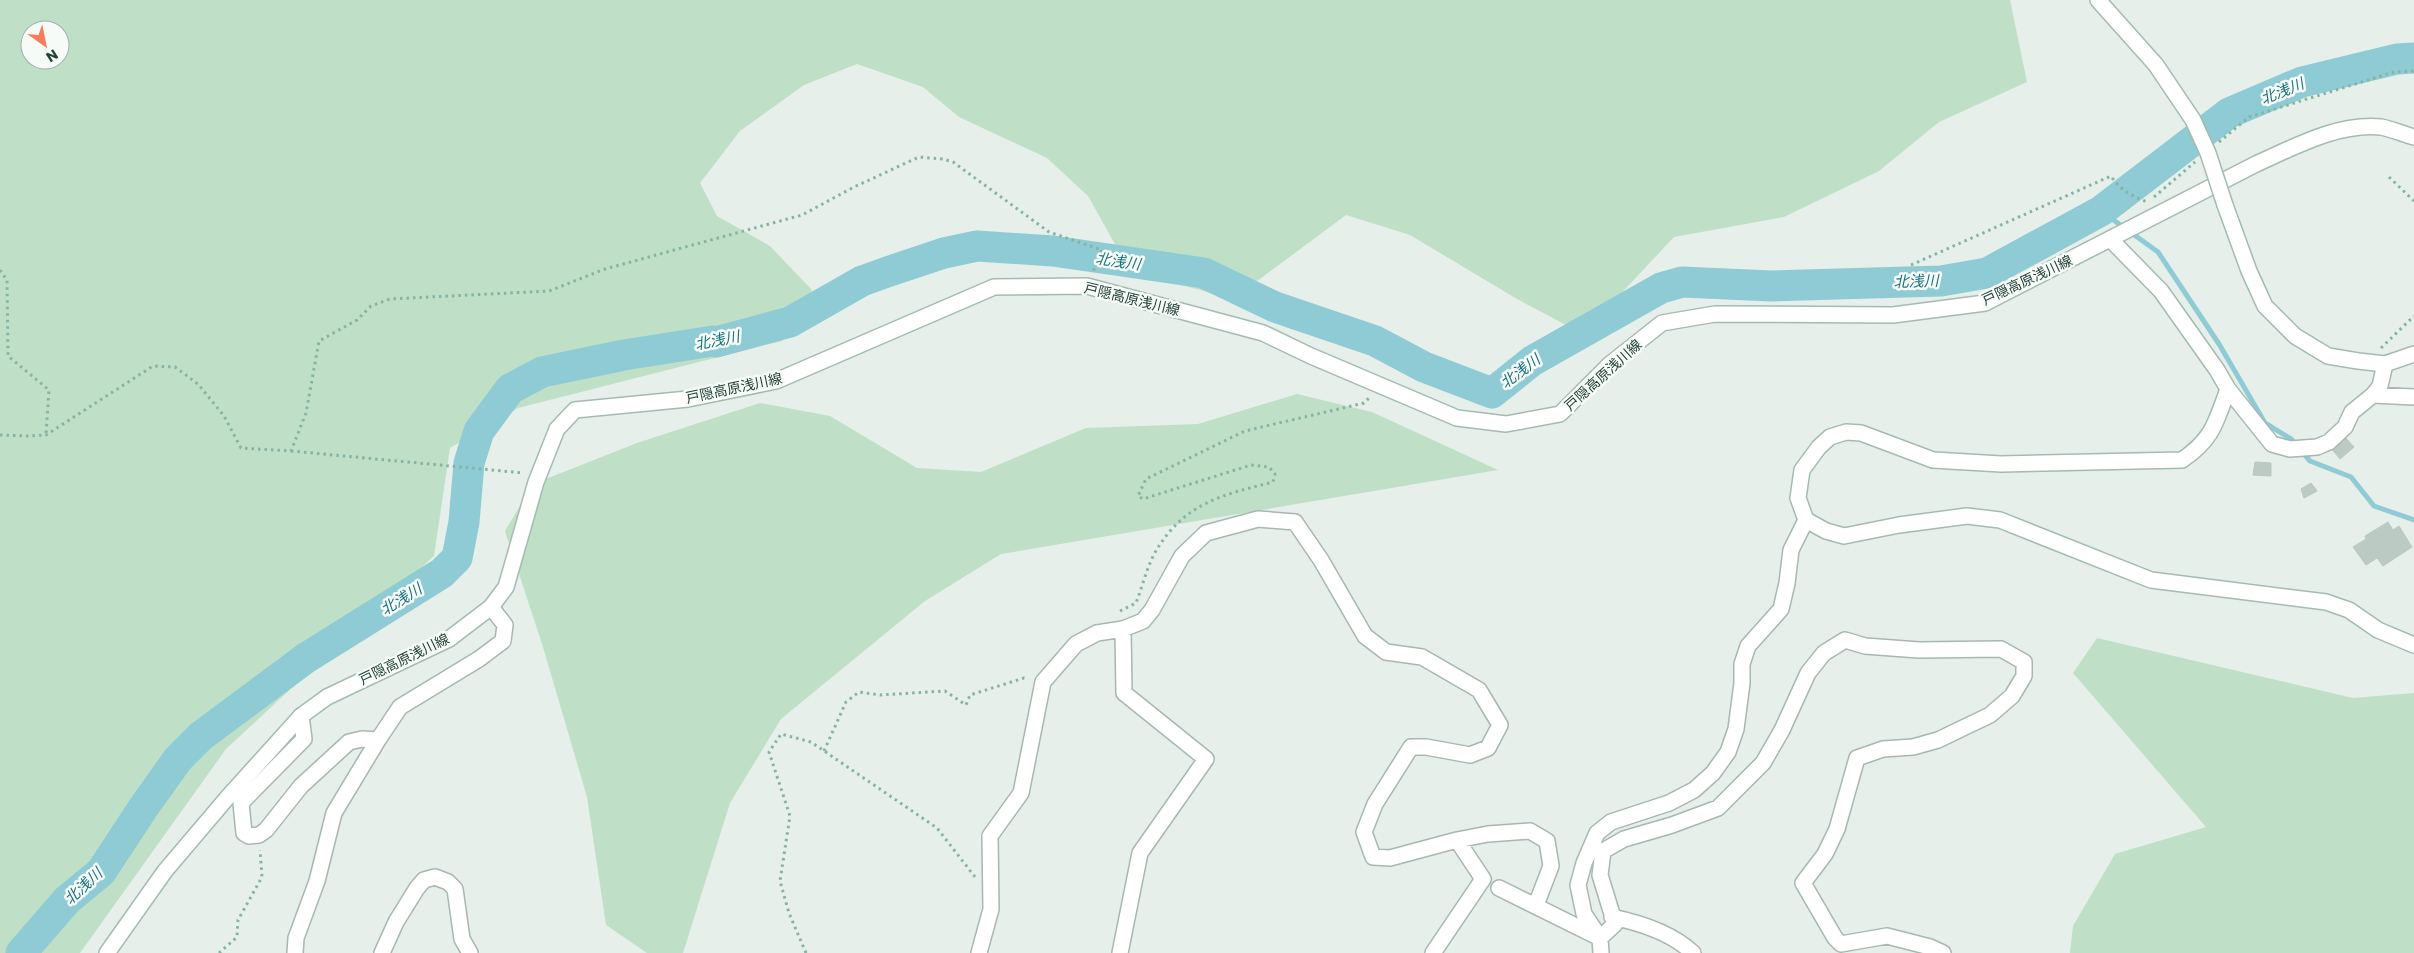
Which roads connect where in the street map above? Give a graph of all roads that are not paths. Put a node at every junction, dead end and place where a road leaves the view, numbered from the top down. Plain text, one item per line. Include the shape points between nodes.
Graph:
1 (2098, 0) edge
2 (2414, 137) edge
3 (2116, 238) junction
4 (2414, 354) edge
5 (2385, 364) junction
6 (2228, 389) junction
7 (2373, 395) junction
8 (2414, 397) edge
9 (1806, 520) junction
10 (491, 607) junction
11 (1123, 629) junction
12 (2414, 645) edge
13 (301, 716) junction
14 (378, 740) junction
15 (1457, 840) junction
16 (1498, 888) dead end
17 (1536, 905) junction
18 (1612, 917) junction
19 (1600, 938) junction
20 (107, 953) edge
21 (295, 953) edge
22 (382, 953) edge
23 (470, 953) edge
24 (979, 953) edge
25 (1120, 953) edge
26 (1433, 953) edge
27 (1601, 953) edge
28 (1693, 953) edge
29 (1943, 953) edge

1 - 5 street, bridge via 2156,65 2193,120 2265,306 2295,336 2328,356
2 - 3 street, 戸隠高原浅川線 via 2381,127 2345,128 2149,212
3 - 6 street via 2161,291
3 - 10 street, 戸隠高原浅川線 via 1985,303 1893,315 1715,314 1662,323 1610,365 1560,414 1506,424 1457,418 1263,333 1088,286 994,287 776,382 688,399 575,410 557,429 539,474 506,587
4 - 5 street
5 - 7 street via 2380,386
6 - 7 street via 2272,444 2290,449 2317,447 2330,442 2352,412
6 - 9 street via 2212,432 2199,449 2182,460 2001,464 1933,460 1861,433 1846,432 1830,437 1802,470 1798,498
7 - 8 street
9 - 12 street via 1844,536 1967,516 2000,520 2152,580 2326,602 2349,610 2378,630
9 - 19 street via 1791,550 1781,609 1748,646 1742,664 1736,729 1728,752 1713,773 1694,790 1669,803 1612,822 1597,833 1578,885 1584,914
10 - 13 street, 戸隠高原浅川線 via 449,639 327,697
10 - 14 street via 505,626 503,641 400,707
11 - 15 street via 1143,620 1152,610 1182,556 1206,533 1258,519 1295,522 1365,636 1386,652 1422,656 1479,690 1500,725 1488,748 1470,755 1411,747 1375,804 1364,832 1373,857 1390,858
11 - 24 street via 1097,633 1076,644 1043,682 1021,793 990,836 991,909
11 - 25 street via 1124,693 1206,759 1140,853
13 - 14 street via 304,739 240,803 244,833 249,836 266,830 301,786 349,742
13 - 20 street, 戸隠高原浅川線 via 165,871
14 - 21 street via 334,813 317,882 296,938
15 - 17 street via 1530,831 1547,841 1551,866
15 - 26 street via 1483,879
16 - 17 street
17 - 19 street
18 - 19 street via 1614,924
18 - 28 street via 1632,921 1680,941
18 - 29 street via 1600,875 1603,851 1624,839 1718,808 1763,763 1808,673 1824,653 1845,640 1866,646 1919,650 2001,648 2024,662 2024,676 2012,696 1990,715 1938,740 1913,747 1883,749 1857,758 1837,829 1825,854 1803,883 1841,944 1887,936
19 - 27 street
22 - 23 street via 417,888 424,880 435,877 455,889 462,939

